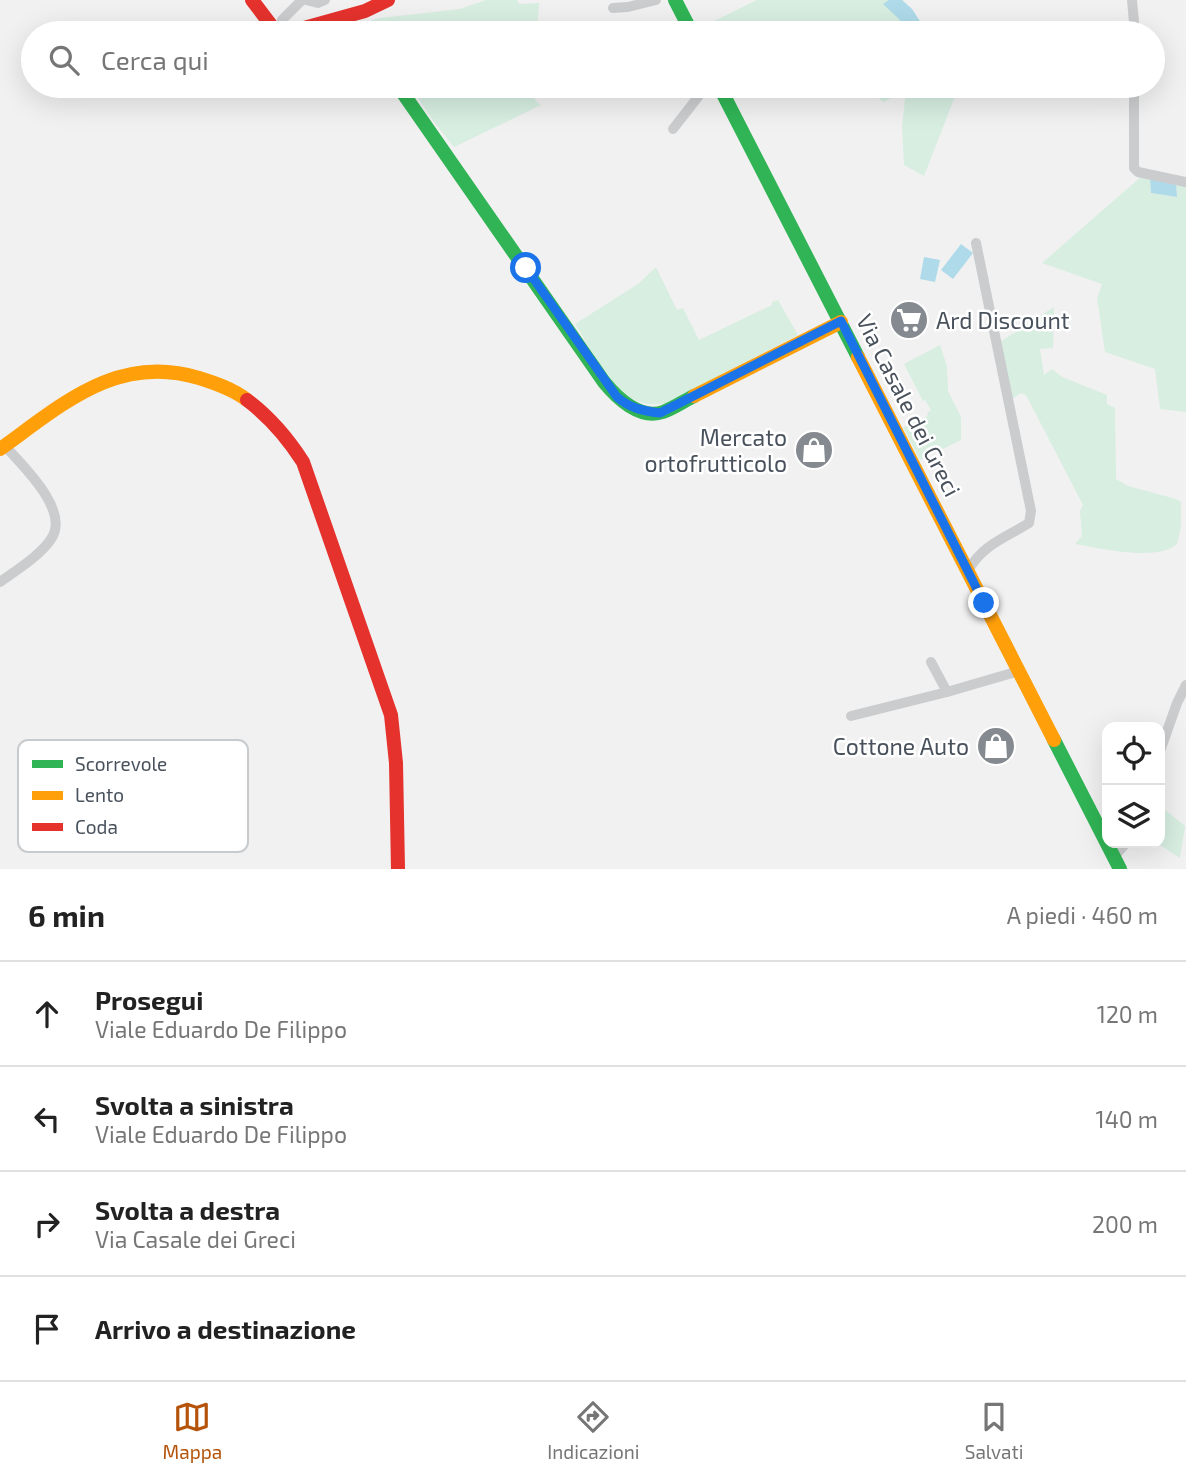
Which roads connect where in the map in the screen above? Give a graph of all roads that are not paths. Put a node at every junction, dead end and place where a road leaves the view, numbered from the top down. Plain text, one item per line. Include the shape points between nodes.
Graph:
1 (252, 0) edge
2 (304, 0) edge
3 (325, 0) edge
4 (388, 0) edge
5 (656, 0) edge
6 (675, 0) edge
7 (1132, 0) edge
8 (613, 8) dead end
9 (269, 21) edge
10 (282, 21) edge
11 (329, 21) edge
12 (686, 21) edge
13 (1134, 21) edge
14 (406, 98) edge
15 (697, 98) edge
16 (725, 98) edge
17 (1134, 98) edge
18 (674, 129) dead end
19 (1186, 181) edge
20 (976, 243) dead end
21 (841, 321) junction
22 (2, 447) edge
23 (968, 571) junction
24 (0, 583) edge
25 (931, 662) dead end
26 (1019, 670) junction
27 (1186, 685) edge
28 (947, 692) junction
29 (851, 716) dead end
30 (1165, 737) edge
31 (1117, 863) edge
32 (398, 869) edge

1 - 9 street
2 - 3 street
2 - 10 street
4 - 11 street
5 - 8 street
6 - 12 street
7 - 13 street
14 - 21 street via 604,382 629,407 660,413
15 - 18 street
16 - 21 street, Via Casale dei Greci
17 - 19 street via 1134,168
20 - 23 street via 1031,511 1029,523 981,552
21 - 23 street, Via Casale dei Greci
22 - 24 street via 40,488 55,519 51,539
22 - 32 street via 83,391 135,373 204,378 239,393 274,419 303,462 391,715
23 - 26 street, Via Casale dei Greci
25 - 28 street
26 - 28 street
26 - 31 street, Via Casale dei Greci
27 - 30 street
28 - 29 street

